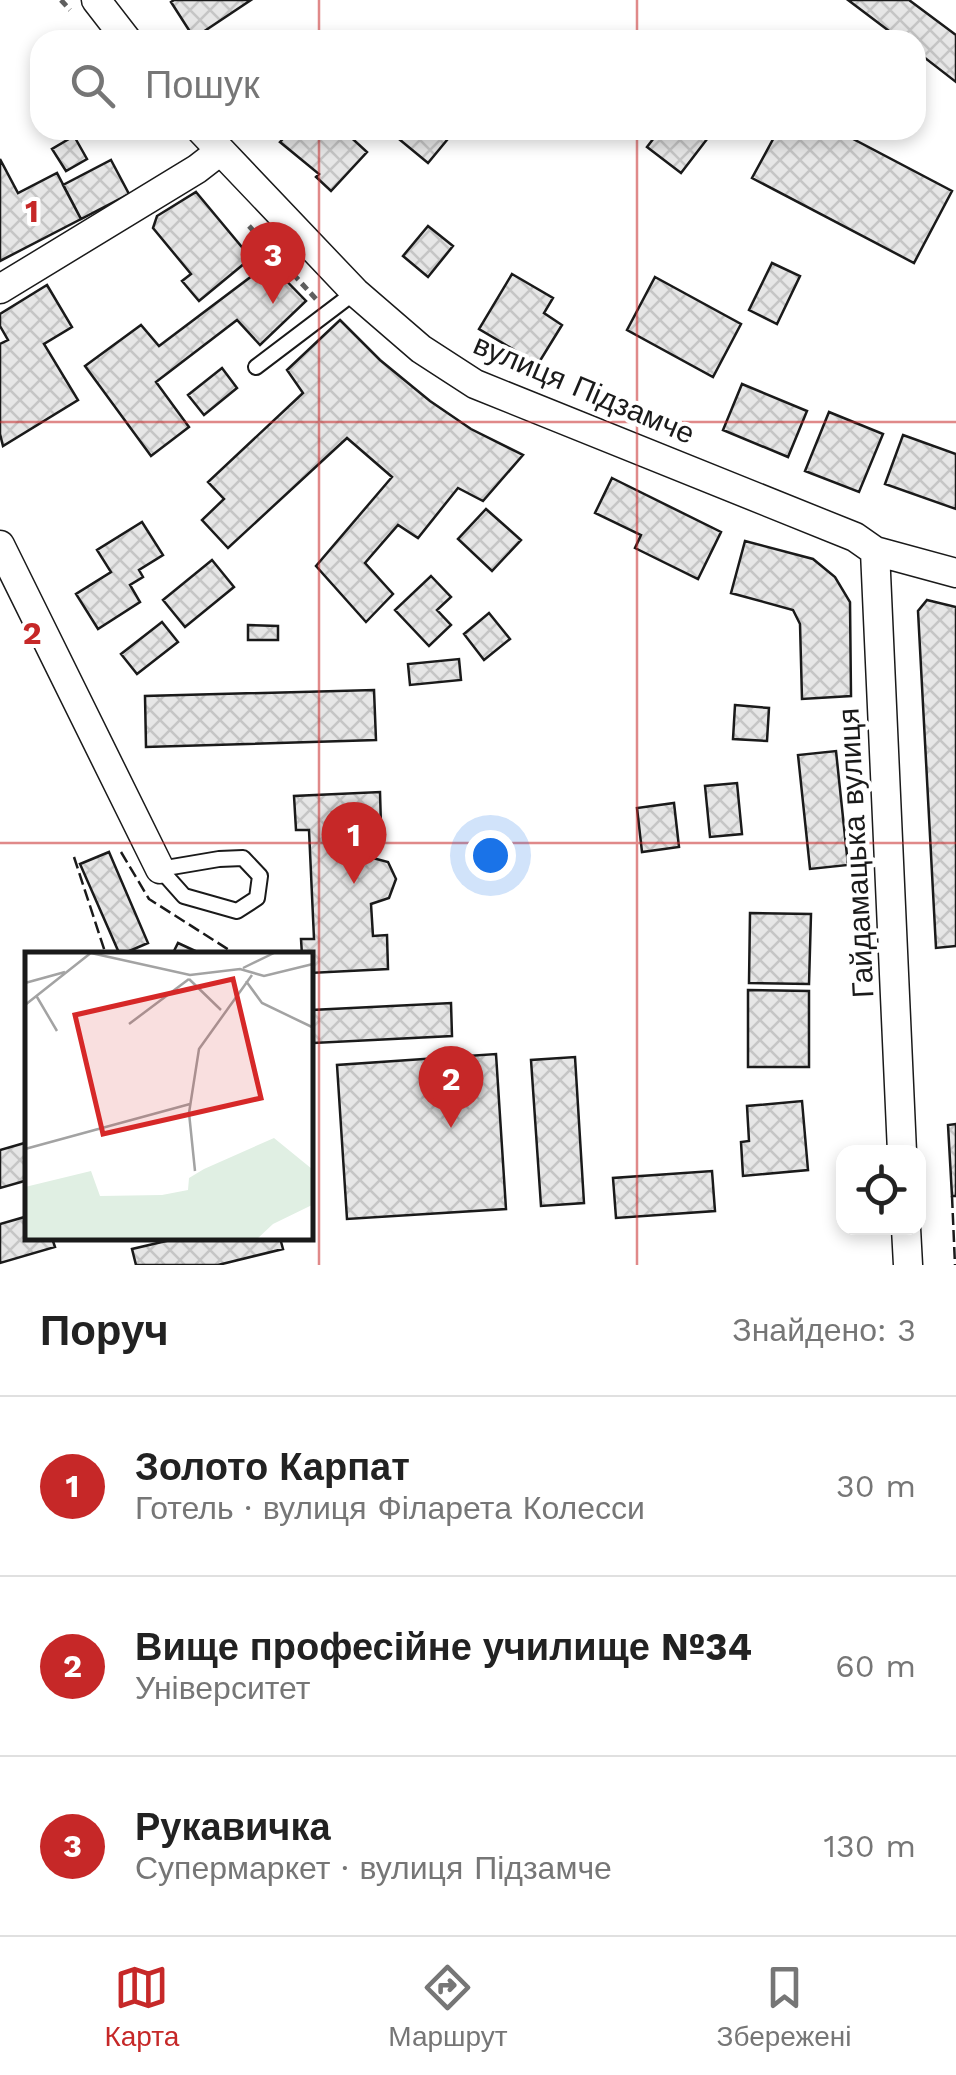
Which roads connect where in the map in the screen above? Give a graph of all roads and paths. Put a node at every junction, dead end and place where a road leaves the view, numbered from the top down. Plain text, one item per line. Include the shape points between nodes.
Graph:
1 (96, 0) edge
2 (119, 30) edge
3 (210, 141) edge
4 (0, 289) edge
5 (355, 292) junction
6 (256, 367) dead end
7 (0, 545) edge
8 (875, 552) junction
9 (956, 574) edge
10 (160, 870) junction
11 (902, 1145) edge
12 (906, 1235) edge
13 (908, 1265) edge

1 - 2 street
3 - 4 street via 197,169
3 - 5 street, вулиця Підзамче
5 - 6 lane
5 - 8 street, вулиця Підзамче via 421,349 475,384 855,537
7 - 10 street
8 - 9 street, вулиця Підзамче
8 - 11 street, Гайдамацька вулиця
10 - 10 lane via 184,896 237,911 257,898 260,876 243,858
12 - 13 street

